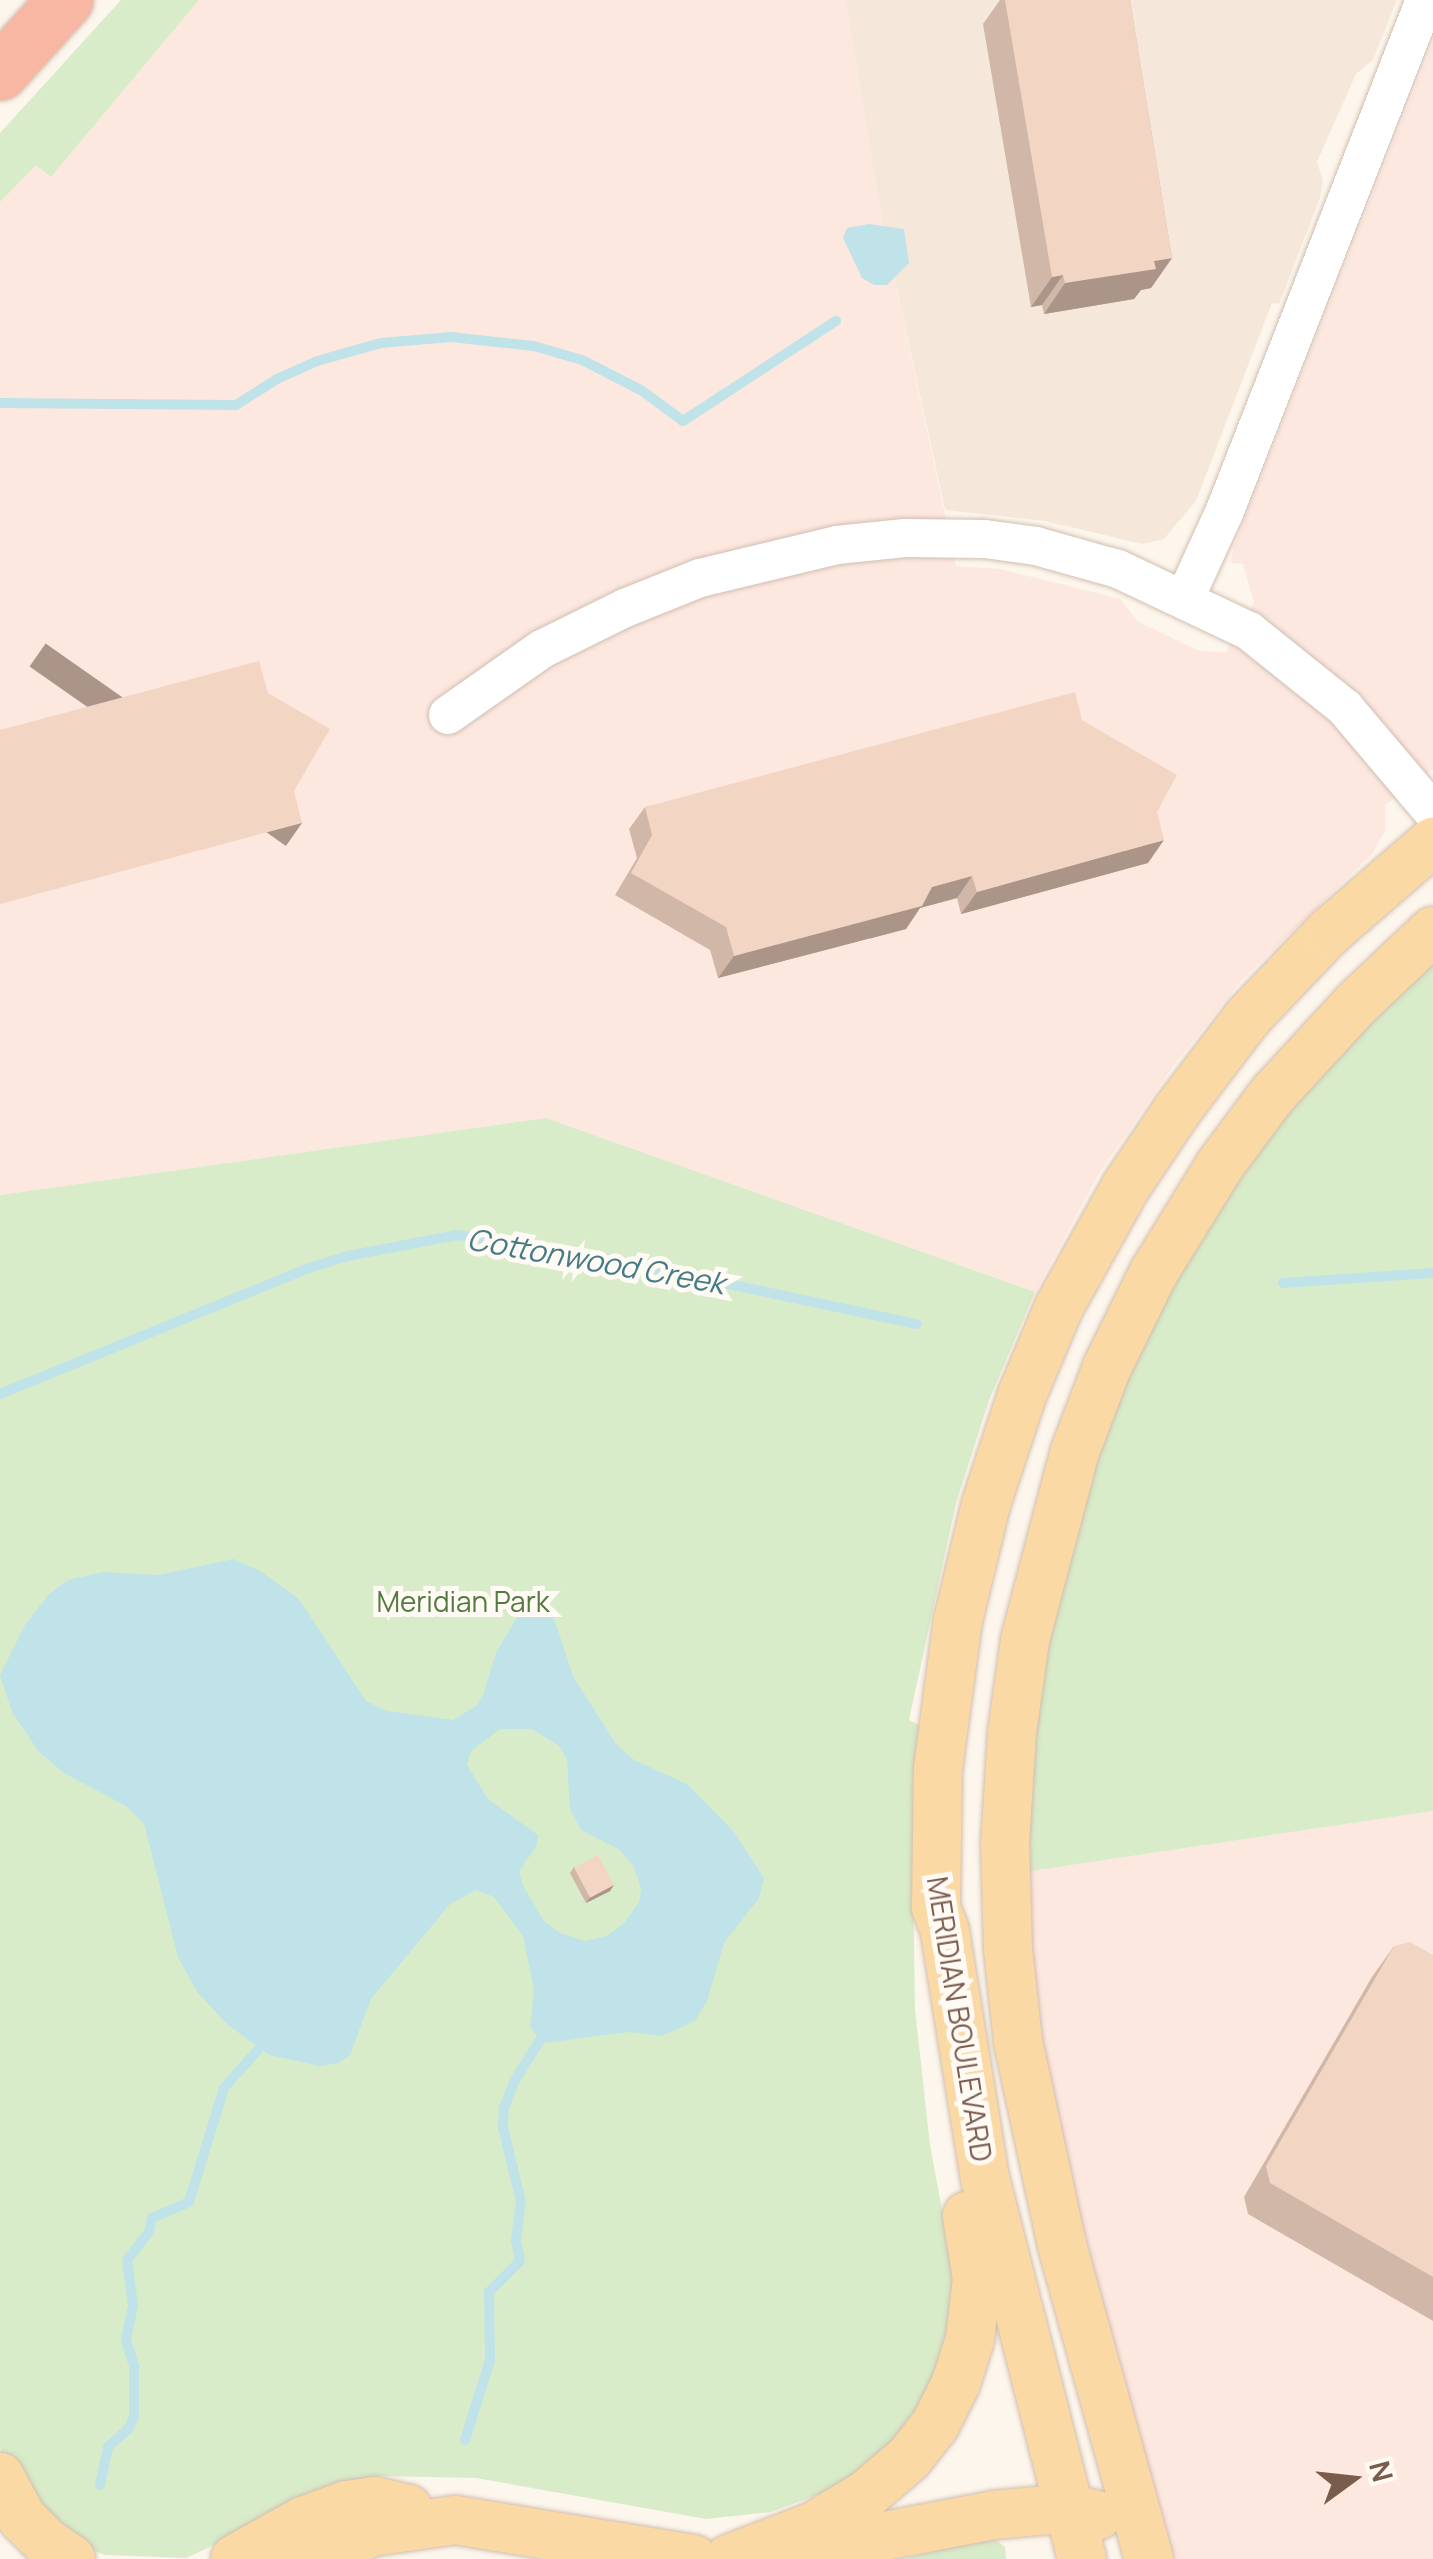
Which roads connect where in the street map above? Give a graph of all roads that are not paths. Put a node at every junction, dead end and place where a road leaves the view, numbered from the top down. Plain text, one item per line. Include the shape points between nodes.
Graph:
1 (64, 0) edge
2 (1425, 0) edge
3 (0, 72) edge
4 (1185, 598) junction
5 (448, 716) dead end
6 (1433, 812) edge
7 (1433, 842) edge
8 (1433, 932) edge
9 (936, 1906) junction
10 (0, 2477) edge
11 (1069, 2508) junction
12 (455, 2520) junction
13 (1143, 2541) edge
14 (71, 2559) edge
15 (235, 2559) edge
16 (309, 2559) edge
17 (694, 2559) edge
18 (730, 2559) edge
19 (747, 2559) edge
20 (1082, 2559) edge
21 (1099, 2559) edge

1 - 3 highway
2 - 4 street
4 - 5 street via 1118,569 1020,544 916,538 837,545 730,569 625,608 531,656
4 - 6 street via 1249,631 1306,674 1376,740
7 - 9 main road, MERIDIAN BOULEVARD via 1329,932 1230,1040 1142,1161 1059,1307 994,1474 958,1620 938,1769
8 - 13 main road, MERIDIAN BOULEVARD via 1273,1094 1220,1164 1162,1260 1087,1417 1030,1609 1006,1798 1011,1984 1038,2149
9 - 11 main road, MERIDIAN BOULEVARD via 983,2168
9 - 18 main road via 930,1925 942,2076 976,2266 966,2357 934,2424 882,2483 814,2526
10 - 14 main road via 22,2518
11 - 13 main road
11 - 19 main road
11 - 20 main road, MERIDIAN BOULEVARD
12 - 15 main road via 360,2503 303,2521
12 - 16 main road via 372,2532
12 - 17 main road
13 - 21 main road

